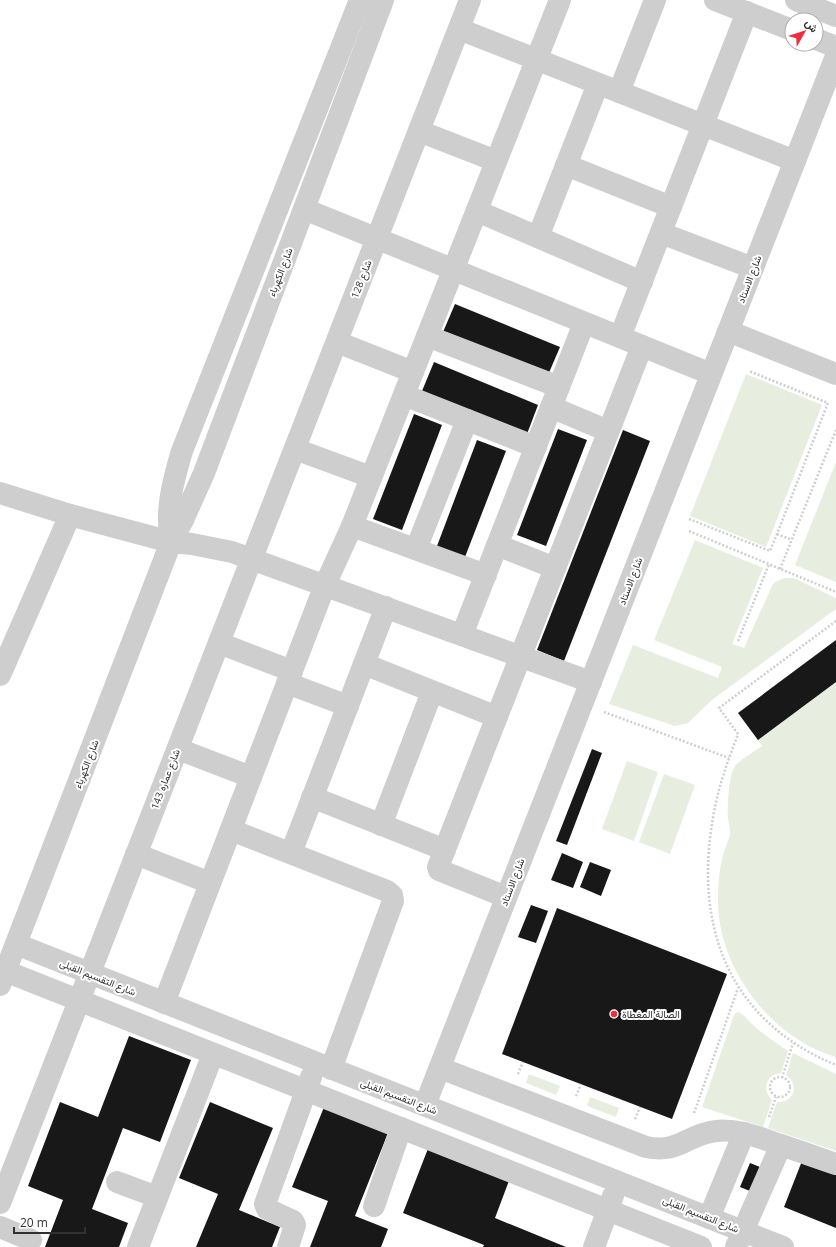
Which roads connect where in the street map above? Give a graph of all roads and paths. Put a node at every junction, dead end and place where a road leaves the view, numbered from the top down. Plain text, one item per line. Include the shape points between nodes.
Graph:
1 (360, 0) edge
2 (383, 0) edge
3 (470, 0) edge
4 (560, 0) edge
5 (655, 0) edge
6 (715, 0) edge
7 (796, 0) edge
8 (747, 12) junction
9 (836, 16) edge
10 (784, 27) edge
11 (459, 29) junction
12 (824, 42) edge
13 (836, 47) edge
14 (836, 56) edge
15 (536, 60) junction
16 (334, 62) junction
17 (357, 70) junction
18 (598, 84) junction
19 (619, 92) junction
20 (703, 125) junction
21 (419, 131) junction
22 (496, 161) junction
23 (795, 161) junction
24 (566, 164) junction
25 (671, 207) junction
26 (304, 209) junction
27 (477, 211) junction
28 (661, 233) junction
29 (538, 238) junction
30 (377, 239) junction
31 (753, 268) junction
32 (454, 270) junction
33 (642, 282) junction
34 (584, 323) junction
35 (728, 331) junction
36 (428, 336) junction
37 (620, 337) junction
38 (337, 342) junction
39 (642, 346) junction
40 (748, 371) dead end
41 (413, 372) junction
42 (711, 374) junction
43 (836, 374) edge
44 (404, 396) junction
45 (555, 397) junction
46 (467, 420) junction
47 (836, 430) edge
48 (608, 431) junction
49 (536, 447) junction
50 (295, 449) junction
51 (371, 477) junction
52 (0, 493) edge
53 (70, 515) junction
54 (690, 519) dead end
55 (352, 526) junction
56 (689, 531) dead end
57 (777, 534) junction
58 (792, 540) junction
59 (171, 542) junction
60 (497, 545) junction
61 (416, 549) junction
62 (252, 558) junction
63 (769, 564) junction
64 (555, 568) junction
65 (780, 569) junction
66 (486, 575) junction
67 (325, 585) junction
68 (836, 592) edge
69 (386, 607) junction
70 (836, 621) edge
71 (462, 635) junction
72 (738, 641) dead end
73 (219, 643) junction
74 (520, 656) junction
75 (364, 664) junction
76 (0, 676) edge
77 (290, 677) junction
78 (591, 682) junction
79 (432, 692) junction
80 (582, 704) junction
81 (348, 706) junction
82 (497, 718) junction
83 (178, 749) junction
84 (729, 758) junction
85 (251, 777) junction
86 (312, 797) junction
87 (381, 825) junction
88 (231, 830) junction
89 (445, 850) junction
90 (136, 854) junction
91 (291, 854) junction
92 (210, 883) junction
93 (506, 897) junction
94 (16, 944) junction
95 (89, 974) junction
96 (3, 978) edge
97 (739, 987) junction
98 (79, 1001) junction
99 (164, 1003) junction
100 (793, 1043) junction
101 (213, 1054) junction
102 (836, 1065) edge
103 (324, 1066) junction
104 (440, 1068) junction
105 (782, 1078) junction
106 (306, 1090) junction
107 (425, 1106) junction
108 (401, 1128) junction
109 (744, 1134) junction
110 (695, 1137) junction
111 (781, 1145) junction
112 (836, 1164) edge
113 (117, 1182) dead end
114 (619, 1182) junction
115 (157, 1197) junction
116 (0, 1203) edge
117 (374, 1206) dead end
118 (608, 1210) junction
119 (709, 1218) junction
120 (0, 1227) edge
121 (739, 1239) edge
122 (31, 1240) dead end
123 (138, 1247) edge
124 (288, 1247) edge
125 (594, 1247) edge
126 (702, 1247) edge
127 (783, 1247) edge

1 - 16 street, شارع الكهرباء
2 - 17 street, شارع الكهرباء
3 - 11 street, شارع 128
4 - 15 street
5 - 19 street
6 - 8 street
7 - 9 street
8 - 10 street
8 - 20 street
11 - 15 street
11 - 21 street, شارع 128
12 - 13 street
14 - 23 street, شارع الاستاد
15 - 18 street
15 - 22 street
16 - 17 street
16 - 59 street, شارع الكهرباء via 182,451 169,508 168,528
17 - 26 street, شارع الكهرباء
18 - 19 street
18 - 24 street
19 - 20 street
20 - 23 street
20 - 25 street
21 - 22 street
21 - 30 street, شارع 128
22 - 27 street
23 - 31 street, شارع الاستاد
24 - 25 street
24 - 29 street
25 - 28 street
26 - 30 street
26 - 59 street, شارع الكهرباء via 204,472 184,520
27 - 29 street
27 - 32 street
28 - 31 street
28 - 33 street
29 - 33 street
30 - 32 street
30 - 38 street, شارع 128
31 - 35 street, شارع الاستاد
32 - 34 street
32 - 36 street
33 - 37 street
34 - 37 street
34 - 45 street
35 - 42 street, شارع الاستاد
35 - 43 street
36 - 41 street
36 - 45 street
37 - 39 street
38 - 41 street
38 - 50 street, شارع 128
39 - 42 street
39 - 48 street
40 - 57 path via 828,403
41 - 44 street
42 - 78 street, شارع الاستاد
44 - 46 street
44 - 51 street
45 - 48 street
45 - 49 street
46 - 49 street
46 - 61 street
47 - 58 path
48 - 64 street
49 - 60 street
50 - 51 street
50 - 62 street, شارع 128
51 - 55 street
52 - 53 street
53 - 59 street
53 - 76 street
54 - 57 path via 770,551
55 - 61 street
55 - 67 street
56 - 63 path
57 - 58 path
58 - 65 path
59 - 62 street via 212,547
59 - 94 street, شارع الكهرباء
60 - 64 street
60 - 66 street
61 - 66 street
62 - 67 street
62 - 73 street, شارع عماره 143
63 - 65 path
63 - 72 path
64 - 74 street
65 - 68 path
66 - 71 street
67 - 69 street
67 - 77 street
69 - 71 street
69 - 75 street
70 - 84 path via 719,708 738,734
71 - 74 street
73 - 77 street
73 - 83 street, شارع عماره 143
74 - 78 street
74 - 82 street
75 - 79 street
75 - 81 street
77 - 81 street
77 - 85 street
78 - 80 street, شارع الاستاد
79 - 82 street
79 - 87 street
80 - 84 path
80 - 93 street, شارع الاستاد
81 - 86 street
82 - 89 street
83 - 85 street
83 - 90 street, شارع عماره 143
84 - 97 path via 713,819 708,856 708,881 714,931
85 - 88 street
86 - 87 street
86 - 91 street
87 - 89 street
88 - 91 street
88 - 92 street
89 - 93 street via 439,870
90 - 92 street
90 - 95 street, شارع عماره 143
91 - 103 street via 388,891 393,898
92 - 99 street
93 - 104 street, شارع الاستاد
94 - 95 street, شارع التقسيم القبلى
94 - 96 street, شارع الكهرباء
95 - 98 street, شارع عماره 143
95 - 99 street, شارع التقسيم القبلى
96 - 98 street
97 - 100 path via 766,1020
97 - 110 path via 693,1117
98 - 101 street
98 - 116 street, شارع عماره 143
99 - 103 street, شارع التقسيم القبلى
100 - 102 path
100 - 105 path
101 - 106 street
101 - 115 street
103 - 106 street
103 - 107 street, شارع التقسيم القبلى
104 - 107 street, شارع الاستاد
104 - 110 street via 646,1147 666,1149
105 - 105 path via 776,1078 770,1086 776,1097 783,1097 788,1093 790,1085
106 - 108 street
106 - 124 street via 265,1204 267,1209 295,1222
107 - 114 street, شارع التقسيم القبلى
108 - 117 street
108 - 118 street
109 - 110 street via 735,1131 714,1131
109 - 111 street
109 - 119 street
111 - 112 street
111 - 121 street
113 - 115 street
114 - 118 street
114 - 119 street, شارع التقسيم القبلى
115 - 123 street
118 - 125 street
118 - 126 street
119 - 121 street, شارع التقسيم القبلى
120 - 122 street
121 - 127 street, شارع التقسيم القبلى

